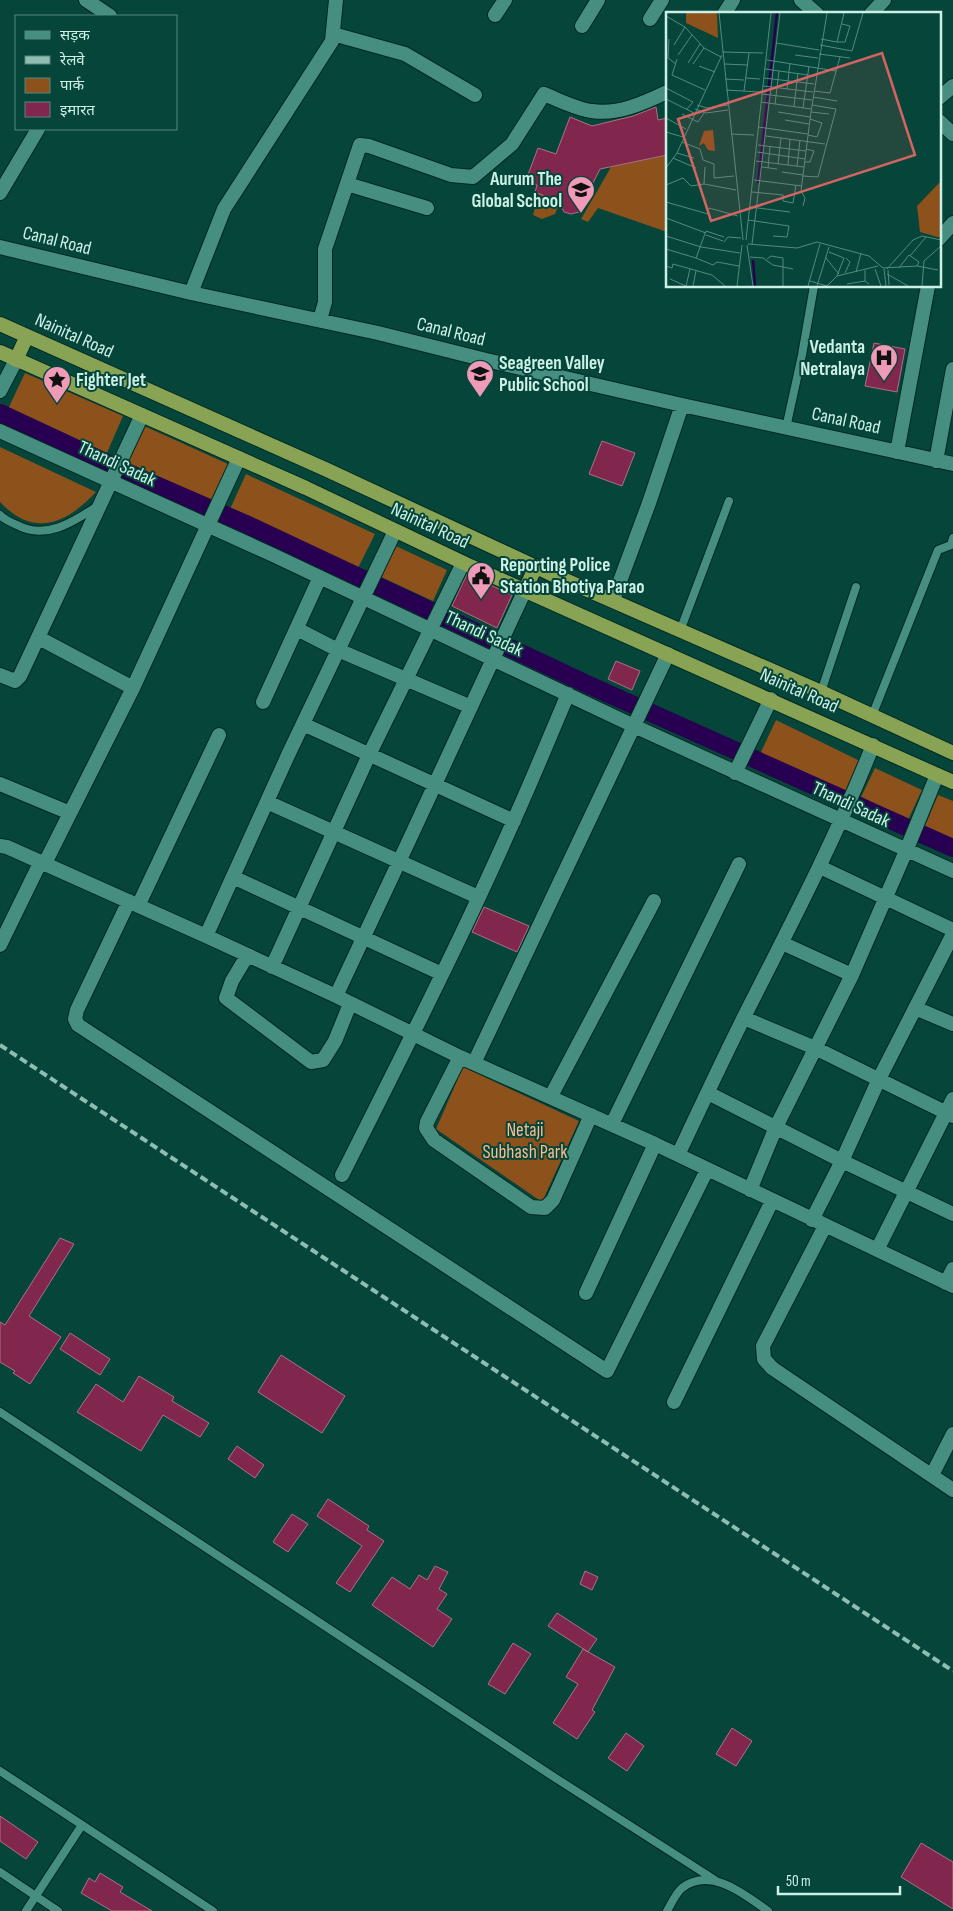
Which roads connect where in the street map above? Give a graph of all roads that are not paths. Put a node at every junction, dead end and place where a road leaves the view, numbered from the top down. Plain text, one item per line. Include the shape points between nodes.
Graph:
1 (86, 0) edge
2 (336, 0) edge
3 (505, 0) edge
4 (598, 0) edge
5 (662, 0) edge
6 (733, 0) edge
7 (801, 0) edge
8 (884, 0) edge
9 (725, 12) edge
10 (815, 12) edge
11 (873, 12) edge
12 (108, 15) edge
13 (496, 16) dead end
14 (650, 19) dead end
15 (582, 26) dead end
16 (333, 34) junction
17 (953, 86) edge
18 (666, 92) edge
19 (475, 95) dead end
20 (940, 97) edge
21 (940, 122) edge
22 (37, 130) edge
23 (953, 134) edge
24 (347, 184) junction
25 (0, 193) edge
26 (427, 208) dead end
27 (953, 223) edge
28 (940, 238) edge
29 (0, 246) edge
30 (814, 288) edge
31 (928, 288) edge
32 (191, 293) junction
33 (320, 320) junction
34 (0, 324) edge
35 (27, 336) junction
36 (0, 352) edge
37 (16, 360) junction
38 (953, 369) edge
39 (0, 391) edge
40 (682, 405) junction
41 (142, 415) junction
42 (786, 428) junction
43 (0, 431) edge
44 (897, 452) junction
45 (239, 458) junction
46 (936, 461) junction
47 (953, 464) edge
48 (113, 479) junction
49 (729, 500) dead end
50 (100, 504) junction
51 (0, 515) edge
52 (212, 517) junction
53 (395, 530) junction
54 (953, 538) edge
55 (463, 563) junction
56 (536, 566) junction
57 (320, 576) junction
58 (368, 587) junction
59 (856, 587) dead end
60 (525, 590) junction
61 (613, 600) junction
62 (434, 619) junction
63 (297, 629) junction
64 (680, 631) junction
65 (39, 638) junction
66 (498, 649) junction
67 (338, 650) junction
68 (668, 654) junction
69 (0, 675) edge
70 (406, 679) junction
71 (133, 688) junction
72 (821, 692) junction
73 (568, 694) junction
74 (771, 699) junction
75 (264, 702) dead end
76 (471, 708) junction
77 (639, 715) junction
78 (872, 716) junction
79 (303, 724) junction
80 (219, 735) dead end
81 (873, 745) junction
82 (953, 753) edge
83 (369, 755) junction
84 (741, 761) junction
85 (937, 775) junction
86 (953, 782) edge
87 (0, 784) edge
88 (436, 785) junction
89 (267, 802) junction
90 (70, 813) junction
91 (514, 821) junction
92 (840, 821) junction
93 (333, 832) junction
94 (0, 846) edge
95 (906, 852) junction
96 (400, 862) junction
97 (42, 864) junction
98 (739, 864) dead end
99 (820, 868) junction
100 (953, 871) edge
101 (233, 877) junction
102 (478, 897) junction
103 (885, 898) junction
104 (654, 901) dead end
105 (134, 904) junction
106 (298, 908) junction
107 (953, 930) edge
108 (953, 934) edge
109 (206, 936) junction
110 (363, 938) junction
111 (782, 943) junction
112 (0, 945) edge
113 (247, 956) junction
114 (272, 967) junction
115 (442, 974) junction
116 (852, 975) junction
117 (336, 996) junction
118 (350, 1004) junction
119 (915, 1008) junction
120 (744, 1018) junction
121 (953, 1024) edge
122 (413, 1034) junction
123 (815, 1048) junction
124 (460, 1057) junction
125 (474, 1063) junction
126 (879, 1079) junction
127 (708, 1093) junction
128 (551, 1096) junction
129 (953, 1099) edge
130 (950, 1114) edge
131 (590, 1115) junction
132 (612, 1124) junction
133 (776, 1127) junction
134 (655, 1144) junction
135 (678, 1155) junction
136 (842, 1161) junction
137 (707, 1170) junction
138 (342, 1175) dead end
139 (750, 1190) junction
140 (906, 1192) junction
141 (772, 1201) junction
142 (953, 1214) edge
143 (812, 1220) junction
144 (825, 1226) junction
145 (877, 1250) junction
146 (953, 1269) edge
147 (949, 1285) edge
148 (586, 1293) dead end
149 (674, 1402) dead end
150 (0, 1412) edge
151 (953, 1434) edge
152 (932, 1475) junction
153 (953, 1490) edge
154 (0, 1771) edge
155 (82, 1825) junction
156 (0, 1872) edge
157 (715, 1880) junction
158 (36, 1896) junction
159 (26, 1911) edge
160 (58, 1911) edge
161 (213, 1911) edge
162 (667, 1911) edge
163 (768, 1911) edge

1 - 12 street
2 - 16 street
3 - 13 street
4 - 15 street
5 - 14 street
6 - 9 street
7 - 10 street
8 - 11 street
16 - 19 street via 405,54
16 - 32 street via 332,41 224,209
17 - 20 street
18 - 24 street via 612,113 591,111 544,94 512,144 473,177 451,175 360,145
21 - 23 street
22 - 25 street
24 - 26 street
24 - 33 street via 326,249 325,302
27 - 28 street
29 - 32 street, Canal Road
30 - 42 lane
31 - 44 street
32 - 33 street, Canal Road
33 - 40 street, Canal Road
34 - 35 highway, Nainital Road
35 - 37 highway
35 - 56 highway, Nainital Road
36 - 37 highway, Nainital Road
37 - 39 street
37 - 41 highway, Nainital Road
38 - 46 street
40 - 42 street, Canal Road
40 - 61 street
41 - 45 highway, Nainital Road
41 - 48 street
42 - 44 street, Canal Road
43 - 48 street, Thandi Sadak
44 - 46 street, Canal Road
45 - 52 street
45 - 53 highway, Nainital Road
46 - 47 street, Canal Road
48 - 50 street
48 - 52 street, Thandi Sadak
49 - 64 lane
50 - 51 lane via 70,522 40,532 24,529
50 - 65 street
52 - 57 street, Thandi Sadak
52 - 71 street
53 - 55 highway, Nainital Road
53 - 58 street
54 - 78 lane via 951,544 938,550
55 - 60 highway, Nainital Road
55 - 62 street
56 - 60 highway
56 - 61 highway, Nainital Road
57 - 58 street, Thandi Sadak
57 - 63 street
58 - 62 street, Thandi Sadak
58 - 67 street
59 - 72 lane
60 - 66 street
60 - 68 highway, Nainital Road
61 - 64 highway, Nainital Road
62 - 66 street, Thandi Sadak
62 - 70 street
63 - 67 street
63 - 75 street
64 - 72 highway, Nainital Road
65 - 69 street via 15,681
65 - 71 street
66 - 73 street, Thandi Sadak
66 - 76 street
67 - 70 street
67 - 79 street
68 - 74 highway, Nainital Road
68 - 77 street
70 - 76 street
70 - 83 street
71 - 90 street
72 - 78 highway, Nainital Road
73 - 77 street, Thandi Sadak
73 - 91 street
74 - 81 highway, Nainital Road
74 - 84 street
76 - 88 street
77 - 84 street, Thandi Sadak
77 - 125 street
78 - 82 highway, Nainital Road
79 - 83 street
79 - 89 street
80 - 105 street
81 - 85 highway, Nainital Road
81 - 92 street
83 - 88 street
83 - 93 street
84 - 92 street, Thandi Sadak
85 - 86 highway, Nainital Road
85 - 95 street
87 - 90 street
88 - 91 street
88 - 96 street
89 - 93 street
89 - 101 street
90 - 97 street
91 - 102 street
92 - 95 street, Thandi Sadak
92 - 99 street
93 - 96 street
93 - 106 street
94 - 97 street
95 - 100 street, Thandi Sadak
95 - 103 street
96 - 102 street
96 - 110 street
97 - 105 street
97 - 112 street
98 - 132 street
99 - 103 street
99 - 111 street
101 - 106 street
101 - 109 street
102 - 115 street
103 - 107 street
103 - 116 street
104 - 128 street
105 - 109 street
105 - 137 street via 77,1010 75,1019 78,1025 607,1371
106 - 110 street
106 - 114 street
108 - 119 street
109 - 113 street
110 - 115 street
110 - 117 street
111 - 116 street
111 - 120 street
113 - 114 street
113 - 118 street via 232,980 226,998 311,1062 324,1060
114 - 117 street
115 - 122 street
116 - 123 street
117 - 118 street
118 - 122 street
119 - 121 street
119 - 126 street
120 - 123 street
120 - 127 street
122 - 124 street
122 - 138 street
123 - 126 street
123 - 133 street
124 - 125 street
124 - 131 street via 426,1128 434,1140 531,1207 544,1208 553,1200
125 - 128 street
126 - 130 street
126 - 136 street
127 - 133 street
127 - 135 street
128 - 131 street
129 - 130 street
130 - 140 street
131 - 132 street
132 - 134 street
133 - 136 street
133 - 139 street
134 - 135 street
134 - 148 street
135 - 137 street
136 - 140 street
136 - 143 street
137 - 139 street
139 - 141 street
140 - 142 street
140 - 145 street
141 - 143 street
141 - 149 street
143 - 144 street
144 - 145 street
144 - 152 street via 763,1346 764,1359 772,1368
145 - 147 street
146 - 147 street
150 - 157 lane
151 - 152 street
152 - 153 street
154 - 155 lane
155 - 158 lane
155 - 161 lane
156 - 158 lane
157 - 162 lane via 682,1888
157 - 163 lane
158 - 159 lane
158 - 160 lane

